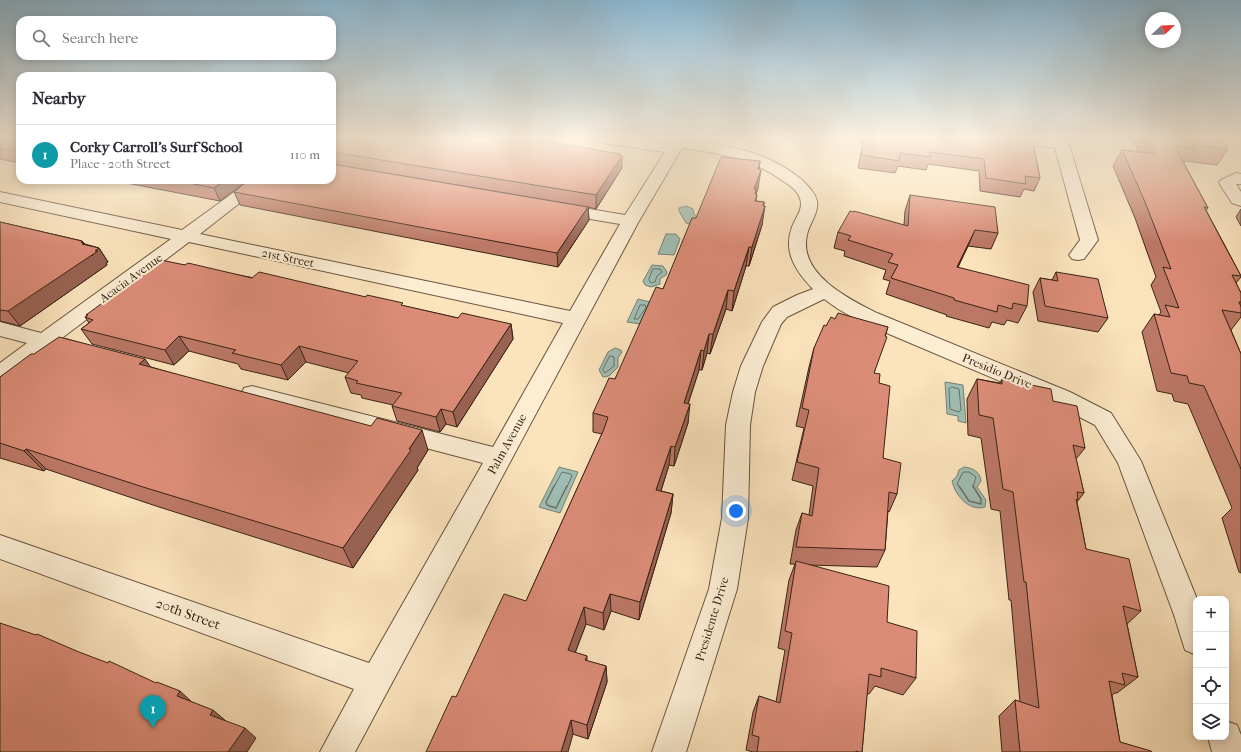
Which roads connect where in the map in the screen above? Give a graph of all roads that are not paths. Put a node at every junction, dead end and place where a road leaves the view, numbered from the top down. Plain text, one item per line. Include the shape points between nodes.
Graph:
1 (659, 173) edge
2 (775, 173) edge
3 (1069, 173) edge
4 (1241, 179) edge
5 (256, 184) edge
6 (0, 197) edge
7 (1241, 200) edge
8 (544, 206) edge
9 (630, 221) junction
10 (187, 237) junction
11 (1078, 255) dead end
12 (826, 291) junction
13 (576, 318) junction
14 (0, 329) edge
15 (45, 341) junction
16 (99, 355) edge
17 (0, 374) edge
18 (230, 388) edge
19 (499, 458) junction
20 (0, 547) edge
21 (1194, 632) edge
22 (376, 681) junction
23 (1226, 740) edge
24 (337, 752) edge
25 (669, 752) edge
26 (1229, 752) edge

1 - 9 street, Palm Avenue
2 - 12 street via 802,188 810,202 797,238 799,256 812,278
3 - 11 street via 1089,240
4 - 7 street via 1236,178 1227,183 1238,200
5 - 10 street, Acacia Avenue
6 - 10 street, 21st Street
8 - 9 street
9 - 13 street, Palm Avenue
10 - 13 street, 21st Street
10 - 15 street, Acacia Avenue
12 - 21 street, Presidio Drive via 870,318 1062,398 1103,418 1129,461
12 - 25 street, Presidente Drive via 780,312 766,333 752,366 738,425 735,518 724,589
13 - 19 street, Palm Avenue
14 - 15 street
15 - 16 street
15 - 17 street, Acacia Avenue
18 - 19 street
19 - 22 street, Palm Avenue
20 - 22 street, 20th Street
22 - 24 street, Palm Avenue
23 - 26 street

